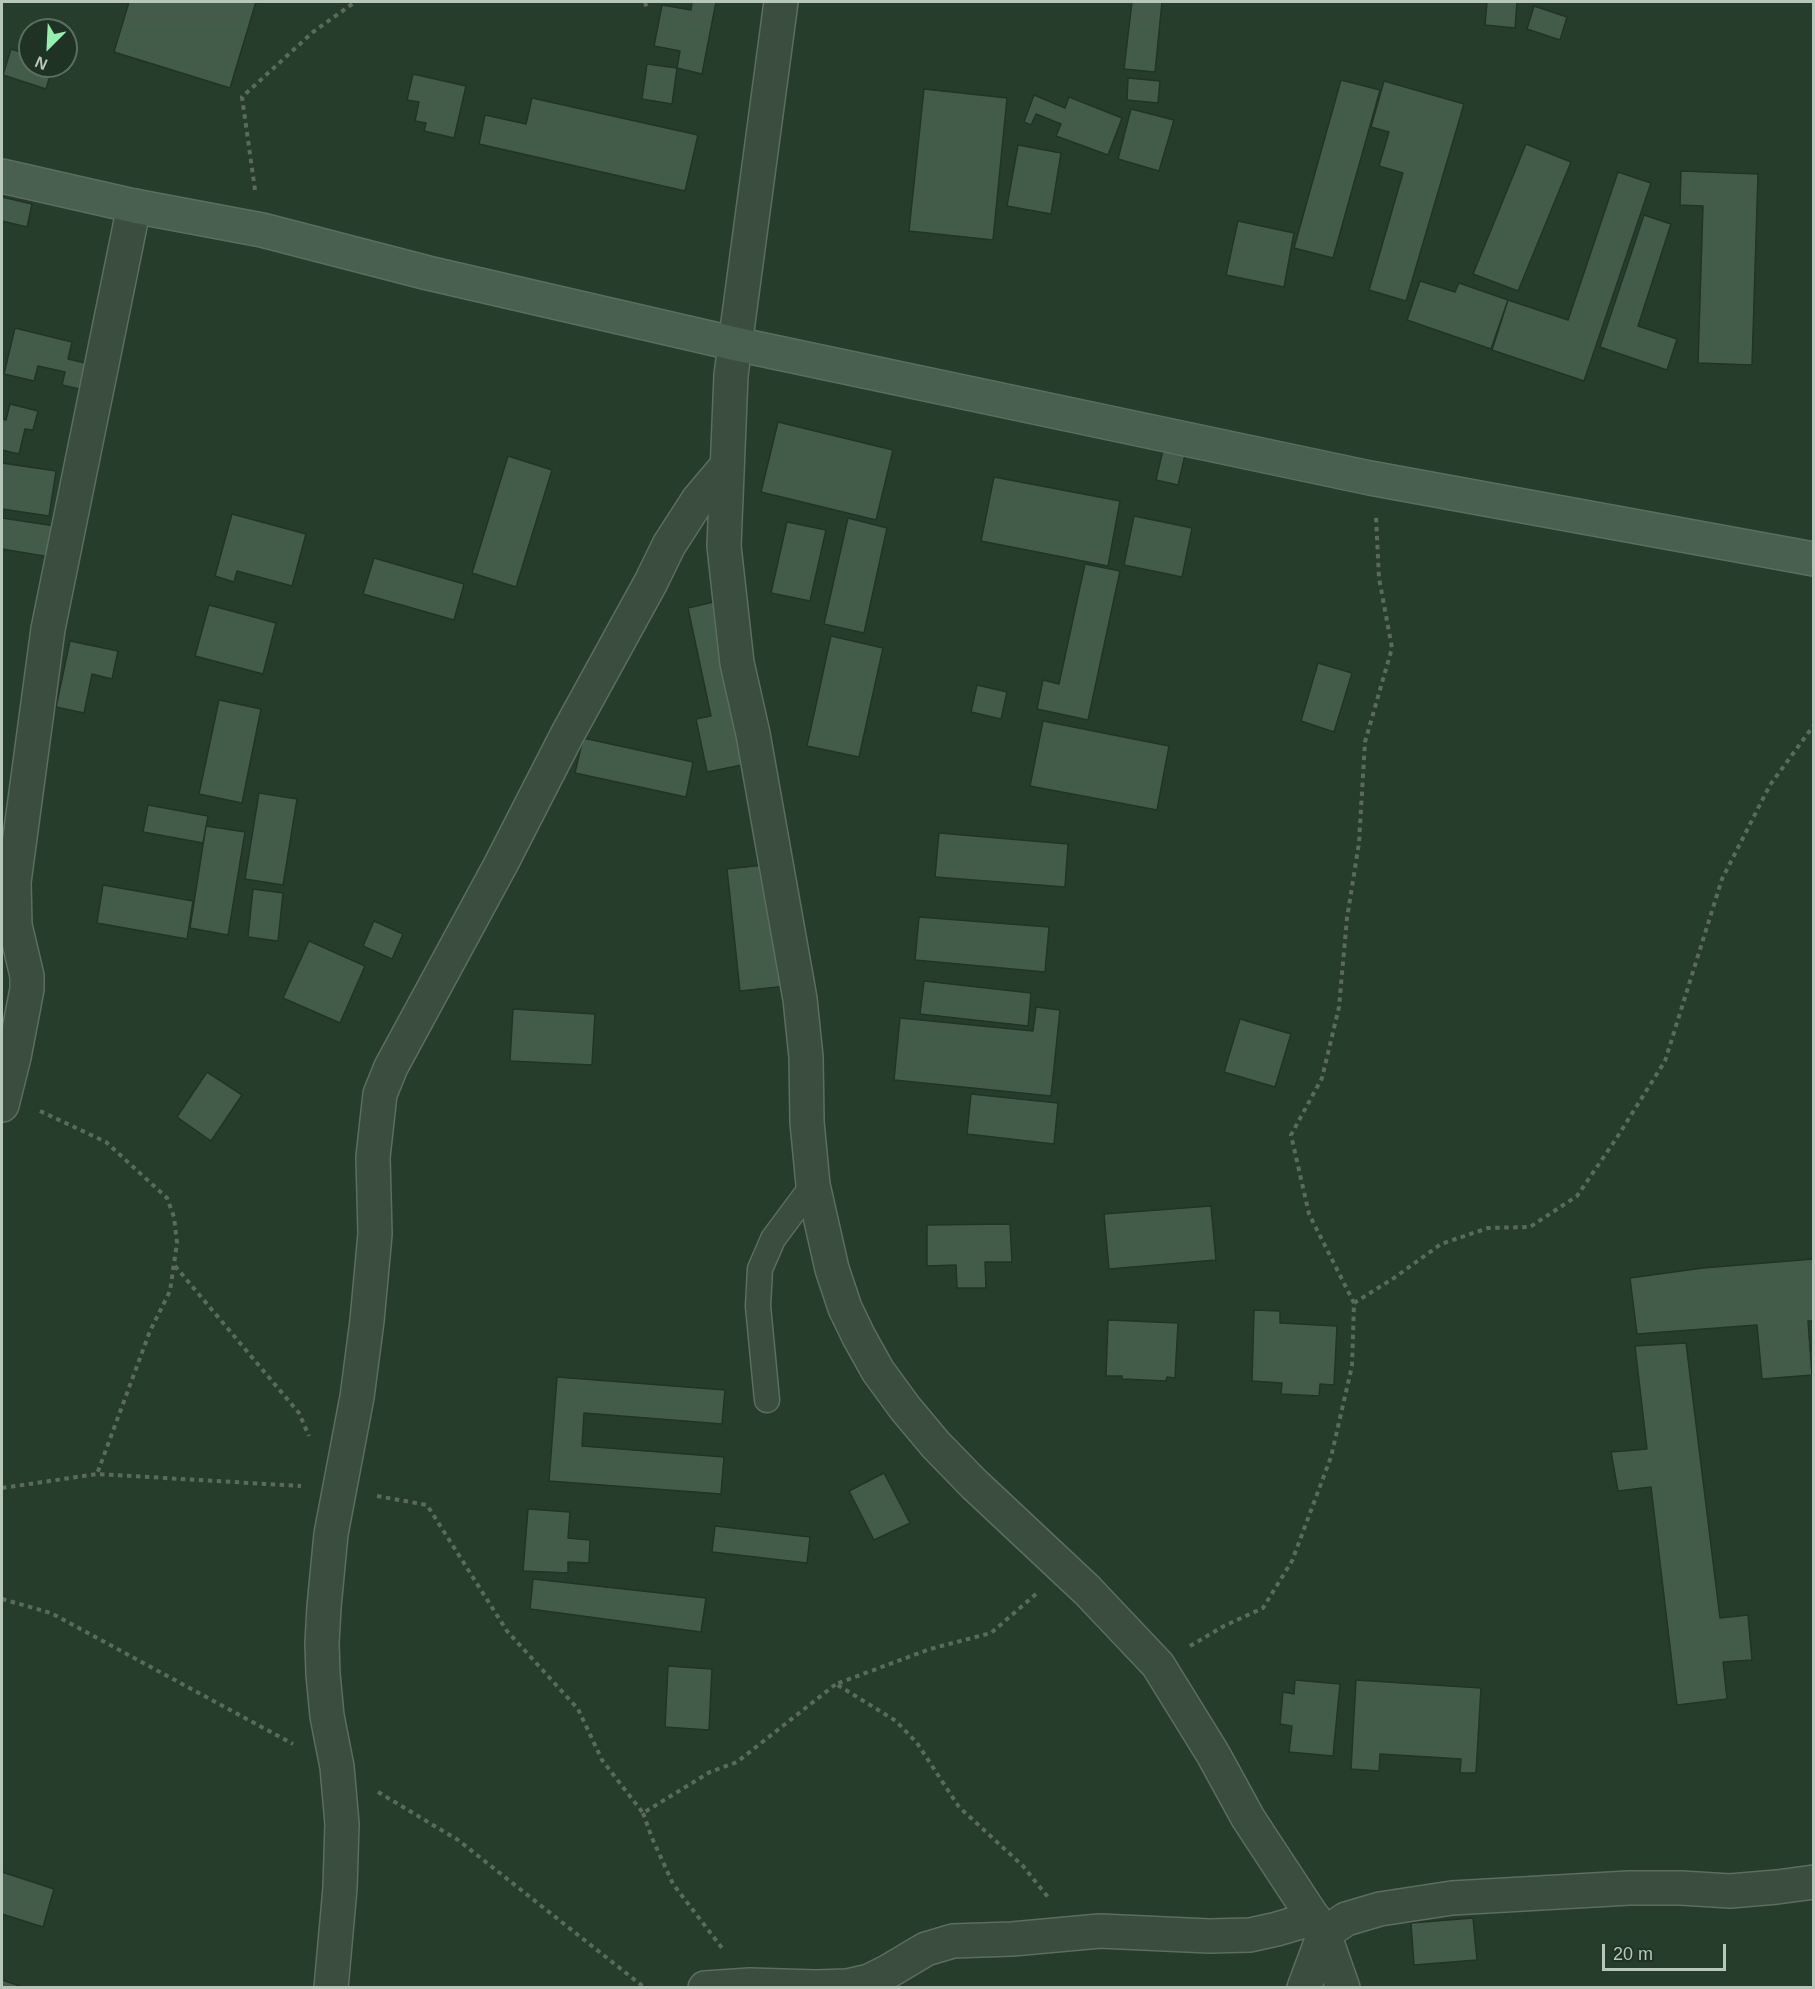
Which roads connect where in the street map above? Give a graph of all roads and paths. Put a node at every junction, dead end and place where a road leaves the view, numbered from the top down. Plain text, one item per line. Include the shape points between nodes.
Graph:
1 (355, 2) edge
2 (645, 2) edge
3 (781, 2) edge
4 (646, 9) dead end
5 (2, 176) edge
6 (134, 206) junction
7 (262, 230) junction
8 (736, 344) junction
9 (726, 467) junction
10 (1370, 478) junction
11 (1814, 559) edge
12 (1814, 725) edge
13 (8, 881) edge
14 (3, 1100) edge
15 (813, 1185) junction
16 (175, 1266) junction
17 (1354, 1303) junction
18 (767, 1400) dead end
19 (97, 1474) junction
20 (2, 1488) edge
21 (339, 1488) junction
22 (1065, 1570) junction
23 (1158, 1665) junction
24 (836, 1684) junction
25 (643, 1813) junction
26 (1814, 1882) edge
27 (1319, 1926) junction
28 (1077, 1932) junction
29 (750, 1984) junction
30 (787, 1986) edge
31 (332, 1988) edge
32 (705, 1988) edge
33 (1304, 1988) edge
34 (1343, 1988) edge

1 - 7 path via 313,32 242,97
2 - 4 path
3 - 8 street
5 - 6 street
6 - 7 street
6 - 13 street via 48,629
7 - 8 street
8 - 9 street
8 - 10 street
9 - 15 street via 724,546 737,663 800,999
9 - 21 street via 698,500 669,545 380,1094 374,1157 375,1234 367,1321
10 - 11 street
10 - 17 path via 1375,498 1379,578 1392,648 1365,742 1359,843 1347,918 1340,1007 1322,1078 1291,1135 1309,1214
12 - 17 path via 1770,784 1722,879 1665,1061 1577,1196 1530,1227 1488,1228 1440,1244
13 - 14 street via 27,989
14 - 16 path via 106,1142 167,1198 174,1217
15 - 18 lane via 773,1239 760,1269 758,1306
15 - 22 street via 845,1308 878,1371 936,1445
16 - 19 path via 170,1292 150,1331
16 - 21 path via 299,1413
17 - 23 path via 1352,1366 1333,1446 1292,1561 1263,1608
19 - 20 path
19 - 21 path
21 - 25 path via 427,1505 507,1631 578,1709 602,1760
21 - 31 street via 326,1574 322,1643 327,1716 342,1824
22 - 23 street
22 - 24 path via 991,1633 930,1649
23 - 27 street via 1248,1818
24 - 25 path via 737,1762 710,1772
24 - 28 path via 896,1721 917,1743 958,1807 1023,1866
25 - 29 path via 673,1884
26 - 27 street via 1730,1891 1629,1888 1452,1898 1380,1909
27 - 28 street via 1250,1935
27 - 33 street
27 - 34 street
28 - 30 street via 953,1941 926,1948 869,1981 832,1987
29 - 30 street
29 - 32 street

